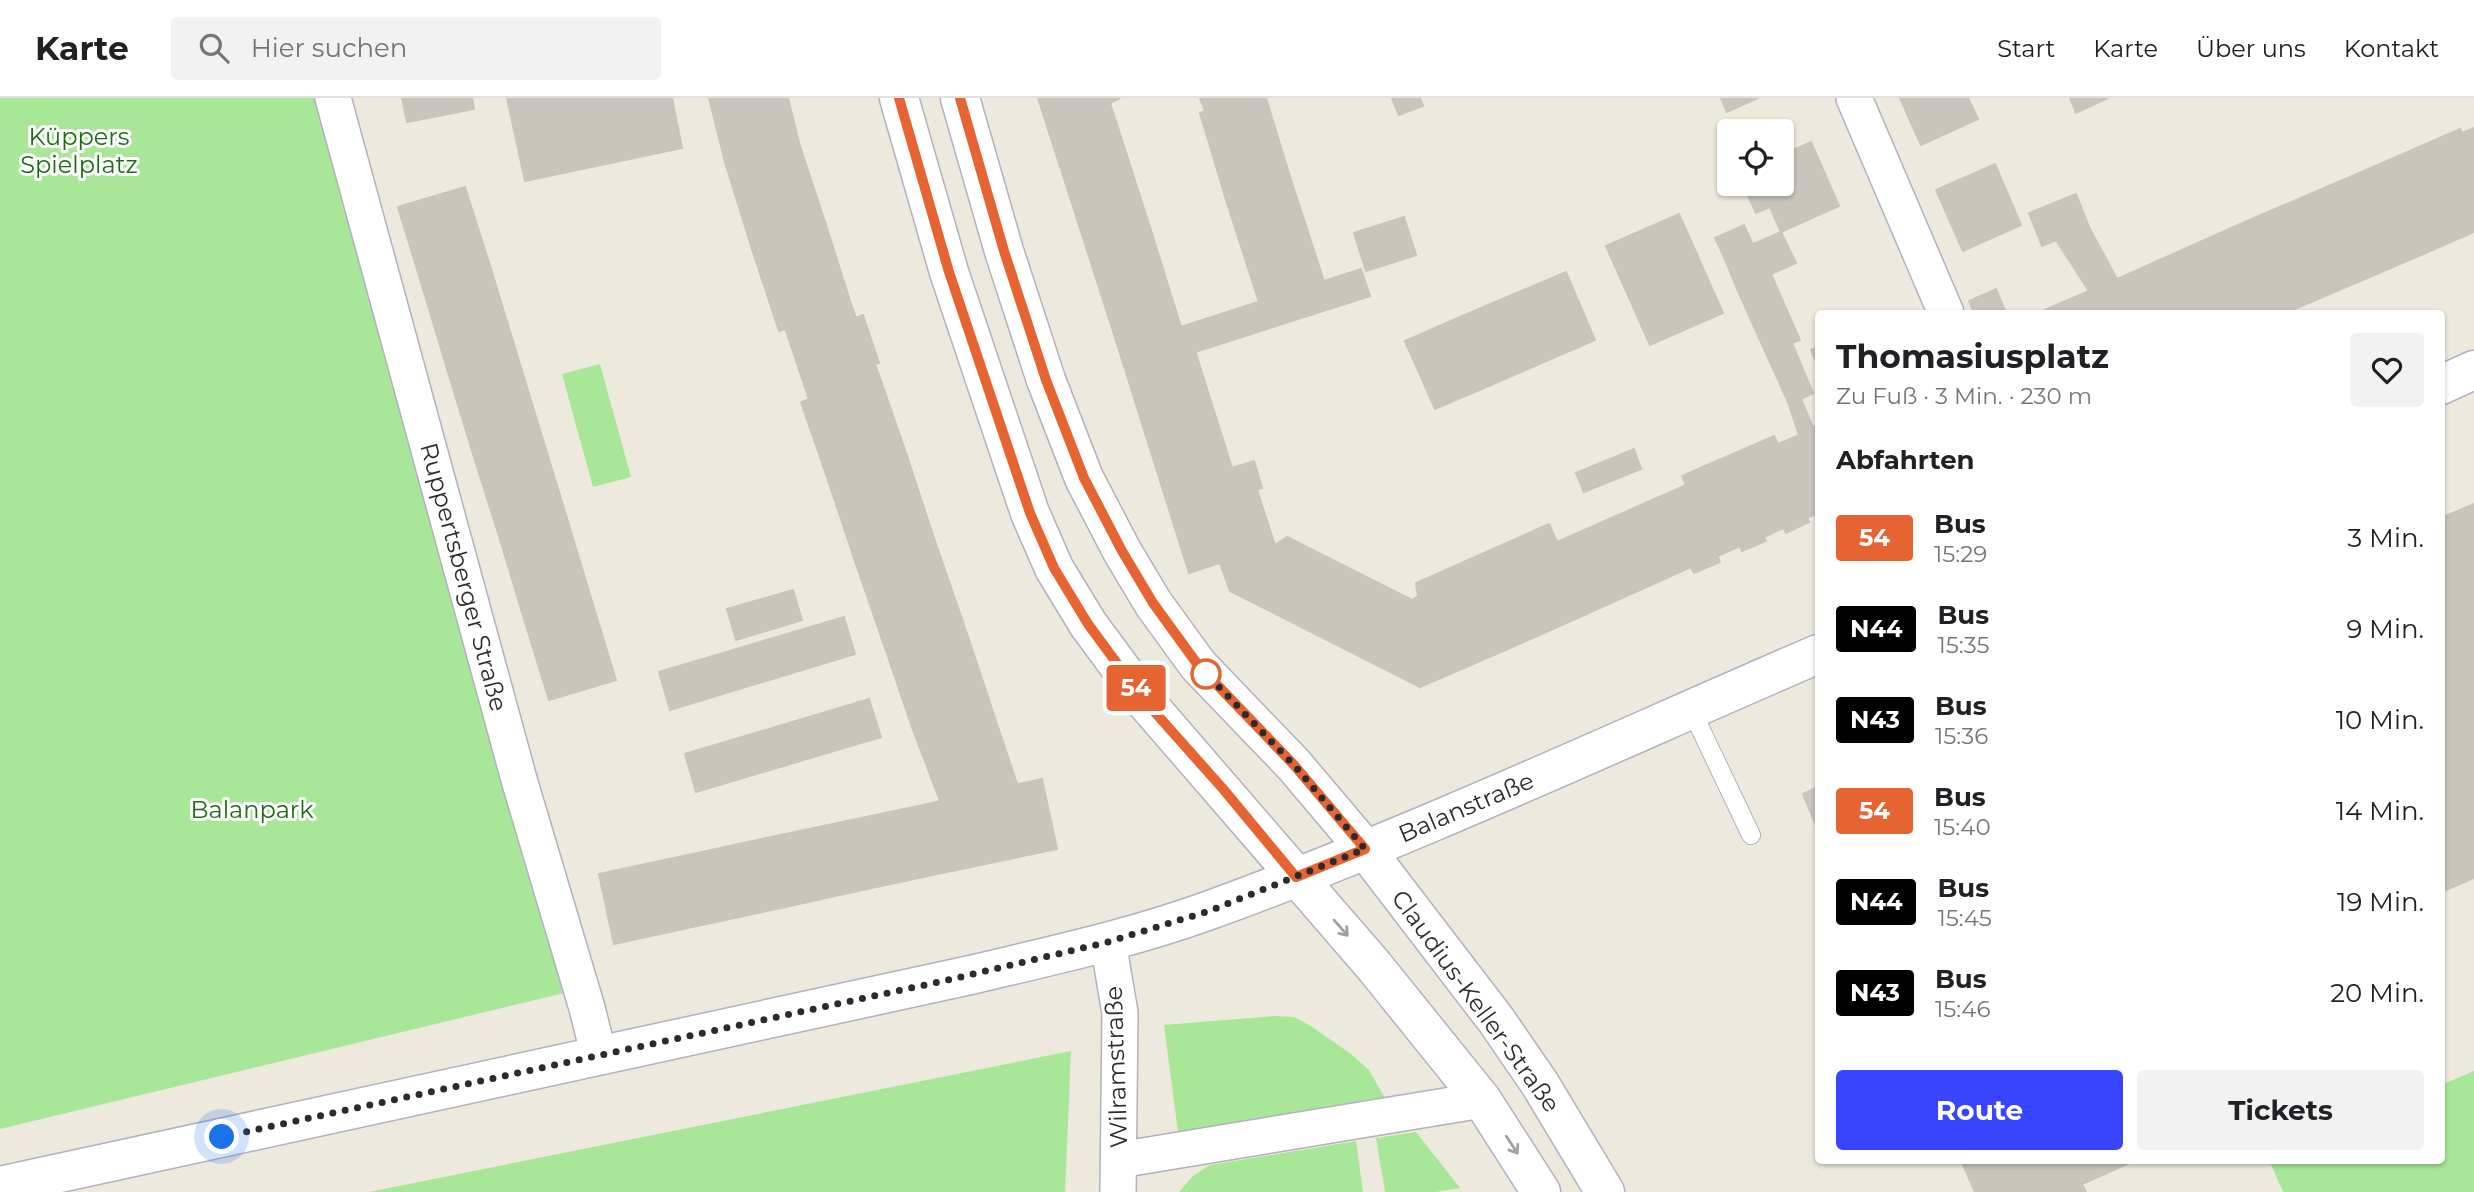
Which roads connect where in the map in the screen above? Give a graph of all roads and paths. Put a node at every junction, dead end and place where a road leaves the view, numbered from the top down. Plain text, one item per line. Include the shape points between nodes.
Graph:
1 (333, 98) edge
2 (899, 98) edge
3 (960, 98) edge
4 (1854, 98) edge
5 (1945, 310) edge
6 (2474, 370) edge
7 (2445, 383) edge
8 (1815, 655) edge
9 (1691, 709) junction
10 (1751, 835) dead end
11 (1365, 849) junction
12 (1296, 877) junction
13 (1108, 942) junction
14 (599, 1055) junction
15 (1482, 1100) junction
16 (1119, 1176) edge
17 (0, 1186) edge
18 (1541, 1192) edge
19 (1605, 1192) edge

1 - 14 street, Ruppertsberger Straße
2 - 12 main road via 949,272 1030,513 1054,568 1144,700
3 - 11 main road, Claudius-Keller-Straße via 1046,380 1084,478 1122,551 1198,665 1294,765
4 - 5 street
6 - 7 main road
8 - 9 main road, Balanstraße
9 - 10 lane
9 - 11 main road, Balanstraße
11 - 12 main road, Balanstraße
11 - 19 main road, Claudius-Keller-Straße via 1496,1020
12 - 13 main road, Balanstraße via 1209,911
12 -> 15 main road
13 - 14 main road, Balanstraße
13 - 16 street, Wilramstraße via 1120,1013
14 - 17 main road, Balanstraße
15 - 16 street
15 -> 18 main road

